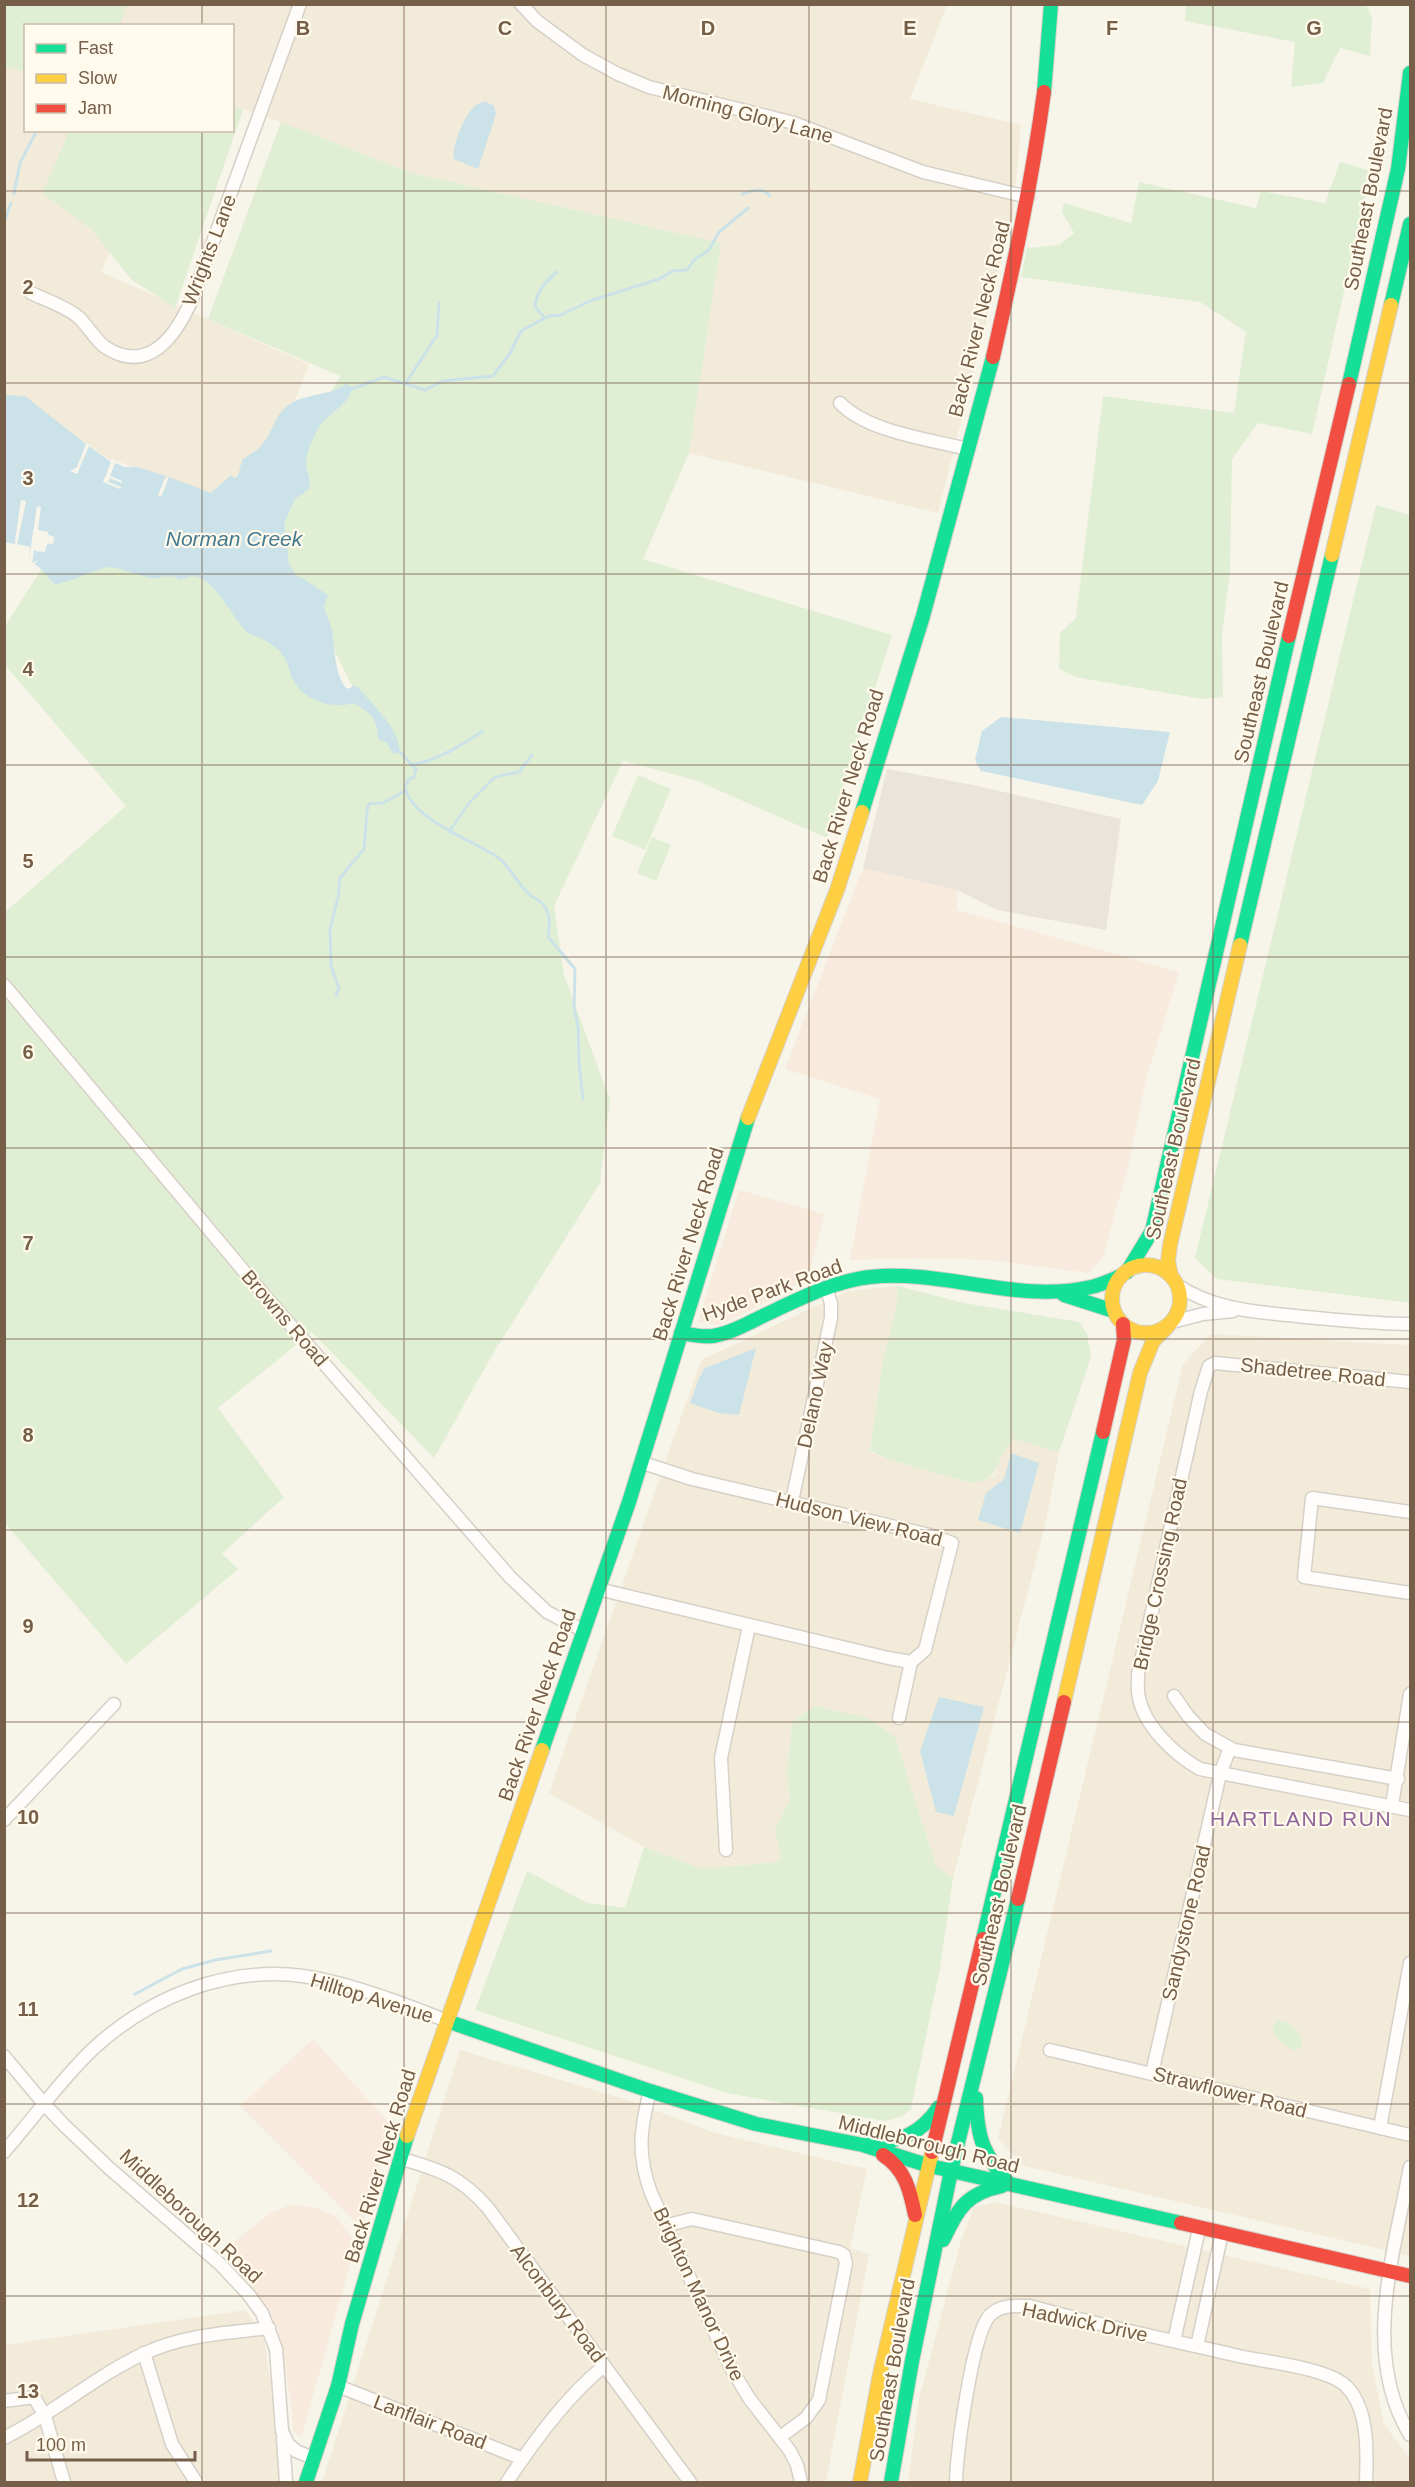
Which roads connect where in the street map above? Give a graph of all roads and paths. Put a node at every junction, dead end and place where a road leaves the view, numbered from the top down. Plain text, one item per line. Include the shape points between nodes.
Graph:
1 (300, 4) edge
2 (521, 4) edge
3 (1051, 4) edge
4 (1410, 73) edge
5 (1028, 197) junction
6 (1410, 224) edge
7 (31, 293) dead end
8 (840, 403) dead end
9 (967, 449) junction
10 (4, 985) edge
11 (1124, 1274) junction
12 (1174, 1281) junction
13 (826, 1288) junction
14 (1057, 1292) junction
15 (1237, 1310) junction
16 (1114, 1311) junction
17 (1123, 1324) junction
18 (1170, 1324) junction
19 (1410, 1324) edge
20 (681, 1333) junction
21 (1215, 1362) joint
22 (1410, 1382) edge
23 (643, 1462) junction
24 (792, 1501) junction
25 (1410, 1512) edge
26 (598, 1589) junction
27 (1410, 1593) edge
28 (749, 1626) junction
29 (584, 1630) junction
30 (911, 1662) junction
31 (1410, 1694) edge
32 (1174, 1696) dead end
33 (114, 1704) dead end
34 (899, 1718) dead end
35 (1230, 1748) junction
36 (1220, 1774) junction
37 (1398, 1779) junction
38 (1392, 1805) junction
39 (1410, 1809) edge
40 (4, 1821) edge
41 (726, 1850) dead end
42 (1410, 1963) edge
43 (447, 2021) junction
44 (1050, 2050) dead end
45 (4, 2056) edge
46 (1152, 2073) junction
47 (976, 2075) junction
48 (650, 2091) junction
49 (947, 2096) junction
50 (45, 2105) junction
51 (1380, 2128) junction
52 (1410, 2135) edge
53 (863, 2145) junction
54 (4, 2152) edge
55 (399, 2158) junction
56 (930, 2166) junction
57 (1410, 2167) edge
58 (951, 2171) junction
59 (1009, 2184) junction
60 (916, 2219) junction
61 (668, 2225) junction
62 (1199, 2229) junction
63 (1222, 2233) junction
64 (931, 2266) junction
65 (1390, 2273) junction
66 (1410, 2276) edge
67 (269, 2328) junction
68 (1174, 2341) junction
69 (1197, 2346) junction
70 (144, 2353) junction
71 (604, 2366) junction
72 (338, 2386) junction
73 (4, 2401) edge
74 (45, 2416) junction
75 (282, 2431) junction
76 (1410, 2435) edge
77 (780, 2437) junction
78 (4, 2438) edge
79 (313, 2458) junction
80 (523, 2459) junction
81 (64, 2482) edge
82 (196, 2482) edge
83 (286, 2482) edge
84 (306, 2482) edge
85 (507, 2482) edge
86 (690, 2482) edge
87 (801, 2482) edge
88 (860, 2482) edge
89 (891, 2482) edge
90 (956, 2482) edge
91 (1366, 2482) edge

1 - 7 street, Wrights Lane via 192,299 170,338 140,356 117,352 98,340 76,316
2 - 5 street, Morning Glory Lane via 583,55 649,87 794,123 923,172
3 - 5 main road, Back River Neck Road via 1047,71
4 - 11 main road, Southeast Boulevard via 1393,191 1152,1232
5 - 9 main road, Back River Neck Road via 992,359
6 - 12 main road, Southeast Boulevard via 1170,1245 1168,1261
8 - 9 street via 865,422
9 - 20 main road, Back River Neck Road via 923,616 837,890 744,1126
10 - 29 street, Browns Road via 253,1282 510,1577 547,1612
11 - 12 main road via 1141,1265
11 - 14 main road, Hyde Park Road via 1104,1286
11 - 16 main road via 1112,1295
12 - 15 street via 1203,1300
12 - 18 main road via 1180,1299
13 - 14 main road, Hyde Park Road via 888,1275
13 - 20 main road, Hyde Park Road via 718,1335 696,1337
13 - 24 street, Delano Way via 831,1318
14 - 16 main road, Hyde Park Road
15 - 18 street via 1203,1314
15 - 19 street
16 - 17 main road
17 - 18 main road via 1149,1333
17 - 49 main road, Southeast Boulevard via 1124,1340
18 - 47 main road, Southeast Boulevard via 1153,1341 1140,1373
20 - 23 main road, Back River Neck Road
21 - 22 street, Shadetree Road
21 - 36 street, Bridge Crossing Road via 1205,1375 1189,1441 1138,1688 1147,1718 1170,1746 1200,1769
23 - 24 street, Hudson View Road via 692,1479
23 - 26 main road, Back River Neck Road
24 - 30 street, Hudson View Road via 952,1543 925,1650
25 - 27 street via 1312,1498 1304,1577
26 - 28 street
26 - 29 main road, Back River Neck Road
28 - 30 street
28 - 41 street via 721,1758
29 - 43 main road, Back River Neck Road
30 - 34 street, Hudson View Road
31 - 37 street
32 - 35 street via 1205,1734
33 - 40 street
35 - 36 street, Sandystone Road
35 - 37 street
36 - 38 street, Bridge Crossing Road
36 - 46 street, Sandystone Road
37 - 38 street
38 - 39 street, Bridge Crossing Road
42 - 51 street
43 - 48 main road, Middleborough Road
43 - 50 street, Hilltop Avenue via 323,1980 274,1974 225,1979 167,1998 118,2028 93,2049
43 - 55 main road, Back River Neck Road
44 - 46 street, Strawflower Road
45 - 50 street, Middleborough Road
46 - 51 street, Strawflower Road
47 - 58 main road, Southeast Boulevard
47 - 59 main road via 982,2152
48 - 53 main road, Middleborough Road via 756,2124
48 - 61 street, Brighton Manor Drive via 642,2122 642,2166
49 - 53 main road via 930,2122 911,2137
49 - 56 main road, Southeast Boulevard
50 - 54 street, Hilltop Avenue
50 - 67 street, Middleborough Road via 109,2168 236,2280
51 - 52 street, Strawflower Road
53 - 56 main road, Middleborough Road
53 - 60 main road via 889,2158 907,2179
55 - 71 street, Alconbury Road via 450,2175 472,2191
55 - 72 main road, Back River Neck Road
56 - 58 main road, Middleborough Road
56 - 60 main road, Southeast Boulevard
57 - 65 street
58 - 59 main road, Middleborough Road
58 - 64 main road, Southeast Boulevard
59 - 62 main road, Middleborough Road
59 - 64 main road via 970,2195 952,2221
60 - 88 main road, Southeast Boulevard
61 - 77 street, Brighton Manor Drive via 731,2368
61 - 77 street via 692,2219 844,2255 846,2263 819,2400 806,2418
62 - 63 main road, Middleborough Road
62 - 68 street
63 - 65 main road, Middleborough Road
63 - 69 street
64 - 89 main road, Southeast Boulevard
65 - 66 main road, Middleborough Road
65 - 76 street via 1385,2307 1387,2372 1396,2407
67 - 70 street via 191,2338
67 - 75 street, Middleborough Road via 276,2349
68 - 69 street, Hadwick Drive
68 - 90 street, Hadwick Drive via 1030,2307 997,2310 978,2337
69 - 91 street, Hadwick Drive via 1319,2373 1346,2385 1362,2415
70 - 74 street
70 - 82 street via 172,2444
71 - 80 street via 566,2405
71 - 86 street, Alconbury Road
72 - 79 main road, Back River Neck Road
72 - 80 street, Lanflair Road
73 - 74 street via 34,2397
74 - 78 street
74 - 81 street
75 - 79 street via 296,2451
75 - 83 street, Middleborough Road
77 - 87 street, Brighton Manor Drive
79 - 84 main road, Back River Neck Road
80 - 85 street

